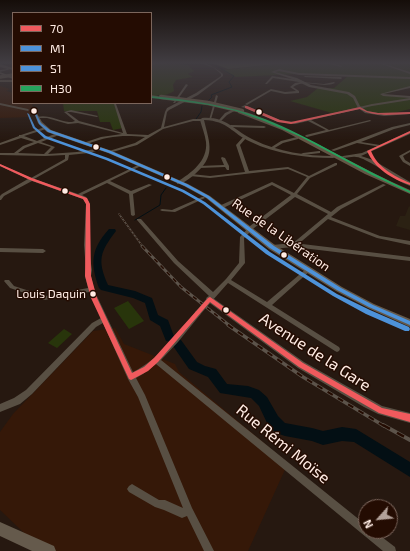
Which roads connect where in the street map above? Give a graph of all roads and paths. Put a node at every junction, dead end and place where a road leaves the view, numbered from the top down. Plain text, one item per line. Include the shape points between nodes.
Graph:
1 (185, 89) edge
2 (204, 89) edge
3 (295, 89) edge
4 (329, 89) edge
5 (403, 89) edge
6 (152, 96) edge
7 (218, 96) dead end
8 (410, 98) edge
9 (0, 104) edge
10 (115, 104) edge
11 (173, 106) junction
12 (243, 108) junction
13 (360, 108) junction
14 (28, 110) joint
15 (410, 113) edge
16 (97, 116) dead end
17 (38, 117) junction
18 (210, 119) junction
19 (202, 120) junction
20 (220, 120) junction
21 (308, 120) junction
22 (370, 121) dead end
23 (78, 122) junction
24 (410, 124) edge
25 (231, 126) junction
26 (264, 127) dead end
27 (45, 128) junction
28 (162, 128) junction
29 (328, 130) junction
30 (410, 132) edge
31 (58, 134) junction
32 (125, 134) junction
33 (20, 136) junction
34 (147, 136) junction
35 (307, 136) dead end
36 (245, 137) junction
37 (297, 138) dead end
38 (36, 142) junction
39 (357, 142) junction
40 (87, 143) junction
41 (0, 144) edge
42 (380, 146) junction
43 (272, 148) junction
44 (102, 149) junction
45 (333, 150) dead end
46 (369, 151) junction
47 (410, 151) edge
48 (110, 152) junction
49 (320, 152) dead end
50 (0, 154) edge
51 (15, 154) junction
52 (303, 154) junction
53 (46, 155) junction
54 (67, 155) junction
55 (357, 155) junction
56 (333, 157) dead end
57 (344, 157) dead end
58 (223, 158) dead end
59 (373, 160) junction
60 (336, 164) dead end
61 (0, 165) edge
62 (140, 165) junction
63 (410, 165) edge
64 (227, 166) junction
65 (199, 167) junction
66 (248, 172) junction
67 (192, 175) junction
68 (231, 175) junction
69 (309, 177) junction
70 (31, 179) junction
71 (107, 180) junction
72 (179, 182) junction
73 (150, 184) dead end
74 (410, 184) edge
75 (384, 185) dead end
76 (410, 191) edge
77 (131, 193) junction
78 (79, 195) junction
79 (294, 195) junction
80 (203, 197) junction
81 (0, 199) edge
82 (221, 207) junction
83 (162, 210) dead end
84 (133, 215) dead end
85 (329, 215) junction
86 (139, 220) dead end
87 (247, 228) junction
88 (410, 244) edge
89 (294, 245) junction
90 (272, 247) junction
91 (0, 250) edge
92 (43, 251) dead end
93 (410, 260) edge
94 (308, 270) junction
95 (228, 280) junction
96 (7, 281) dead end
97 (91, 289) junction
98 (211, 298) junction
99 (268, 305) junction
100 (105, 319) junction
101 (410, 323) edge
102 (337, 349) dead end
103 (156, 360) junction
104 (131, 377) junction
105 (0, 408) edge
106 (410, 418) edge
107 (132, 489) dead end
108 (189, 511) junction
109 (0, 529) edge
110 (49, 551) edge
111 (209, 551) edge
112 (391, 551) edge

1 - 11 street
2 - 11 street
3 - 12 street via 298,92 271,90
4 - 13 street via 348,93 354,97
5 - 8 street via 381,94
6 - 12 highway, bridge
7 - 18 street
8 - 13 street
9 - 14 street
10 - 32 street
11 - 28 street via 166,112
12 - 20 street via 226,114
12 - 21 street via 282,122
12 - 76 highway
13 - 15 street via 377,114
13 - 21 street
14 - 17 main road via 34,108
16 - 23 street via 65,112
17 - 23 street via 68,123
17 - 27 main road
18 - 19 street
18 - 20 street
19 - 28 street
19 - 65 street via 208,148
20 - 25 street
21 - 29 street
22 - 29 street
23 - 32 street
24 - 39 street
25 - 26 street
25 - 36 street
27 - 31 main road, Rue de la Libération
27 - 33 street
28 - 34 street
29 - 35 street
30 - 42 street
31 - 38 street
31 - 40 main road, Rue de la Libération
32 - 34 street
32 - 40 street
33 - 38 street
33 - 41 street
34 - 48 street via 136,144
36 - 43 street
36 - 66 street via 238,145
37 - 43 street
38 - 51 street
38 - 53 street via 53,147
39 - 42 street
39 - 45 street
40 - 44 main road, Rue de la Libération
42 - 46 street
43 - 52 street
44 - 48 main road, Rue de la Libération
44 - 54 street
46 - 55 street
46 - 59 street
47 - 63 street via 401,156
48 - 62 main road, Rue de la Libération
49 - 52 street
50 - 51 street
51 - 53 street
52 - 56 street
53 - 54 street
54 - 70 street via 67,158
55 - 57 street
55 - 59 street
58 - 64 street
59 - 74 street via 389,173
60 - 69 street
61 - 70 street
62 - 71 street
62 - 72 main road, Rue de la Libération
64 - 65 street
64 - 68 street
65 - 67 street
66 - 68 street
66 - 69 street via 291,168
67 - 68 street
67 - 72 street
69 - 79 street
70 - 78 street
70 - 81 street
71 - 77 street
71 - 78 street
72 - 80 main road, Rue de la Libération
73 - 77 street
75 - 85 street
77 - 84 street
78 - 97 street via 85,198 88,204 86,245
79 - 82 street via 272,183
79 - 85 street
79 - 87 street
80 - 82 main road, Rue de la Libération
80 - 83 street via 170,212
80 - 87 main road via 231,222
82 - 87 main road, Rue de la Libération
85 - 88 street via 379,238
85 - 89 street
86 - 98 street
87 - 90 main road, Rue de la Libération
87 - 95 street via 242,238 242,263
89 - 90 street
89 - 93 street
90 - 94 main road, Rue de la Libération
91 - 92 street
94 - 99 street
94 - 101 main road, Rue de la Libération via 371,306
95 - 98 street
95 - 99 street
96 - 97 street via 12,287 45,298
97 - 100 street
98 - 103 street, bridge
98 - 106 street, Avenue de la Gare via 301,365 367,404 382,411
99 - 102 street
100 - 104 street
100 - 105 street via 94,325 29,392 17,401
103 - 104 street
103 - 112 street, Rue Rémi Moïse
104 - 108 street via 147,408
107 - 108 street via 158,504 182,513
108 - 111 street
109 - 110 main road

